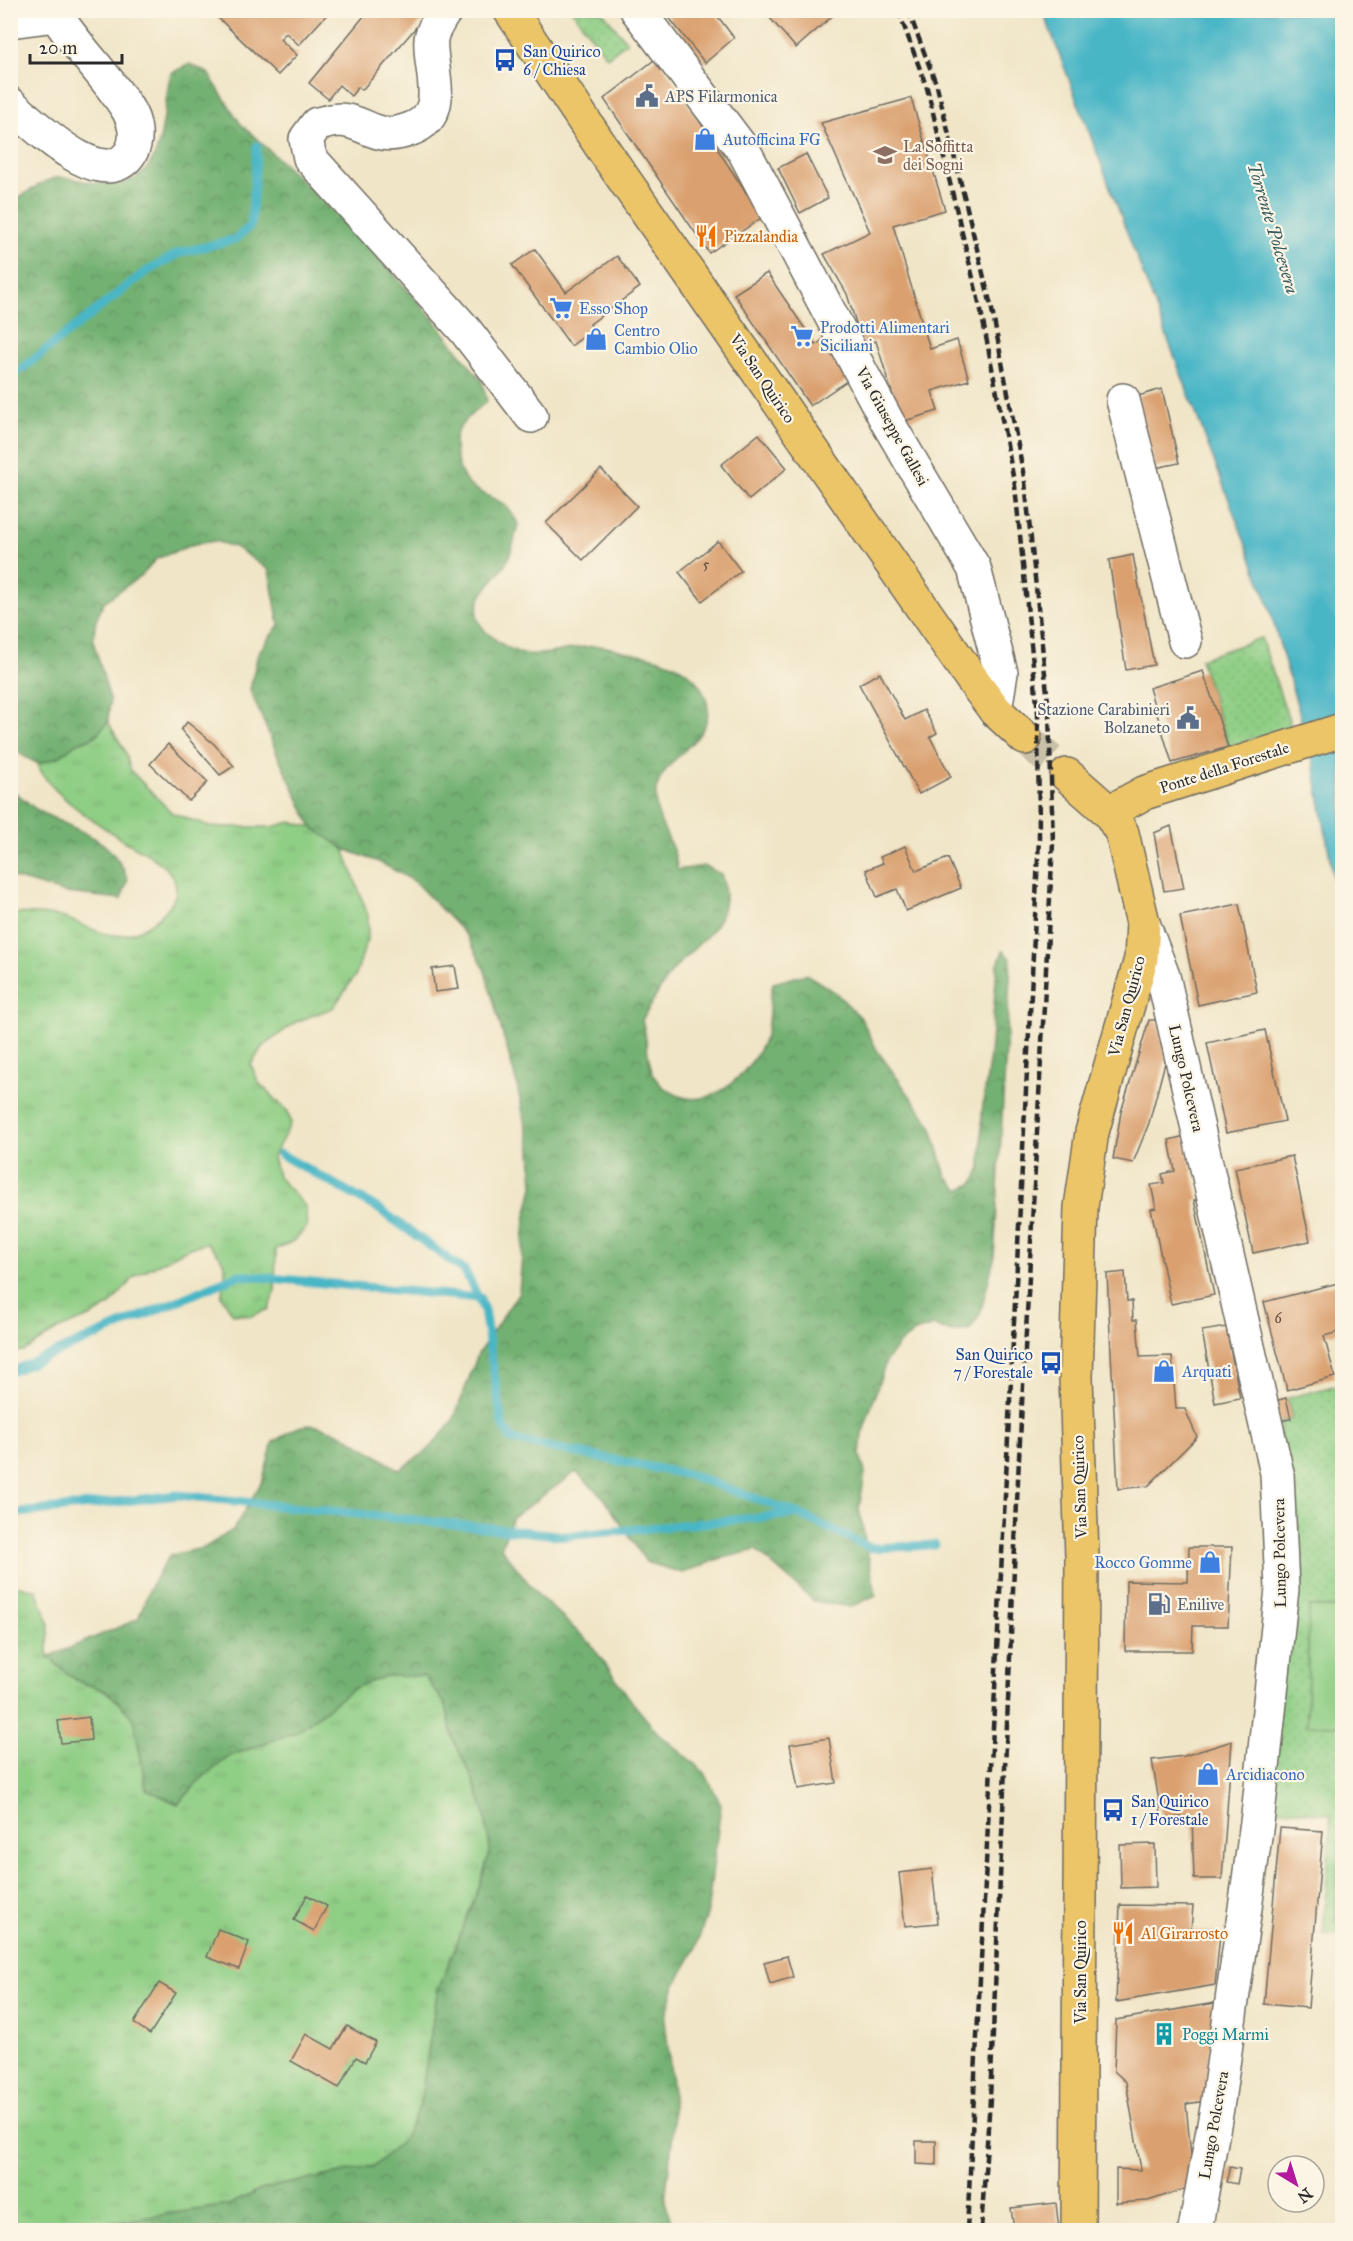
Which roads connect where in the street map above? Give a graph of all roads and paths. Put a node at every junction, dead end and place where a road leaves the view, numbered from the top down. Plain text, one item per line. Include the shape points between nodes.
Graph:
1 (446, 10) edge
2 (510, 10) edge
3 (637, 10) edge
4 (58, 13) edge
5 (10, 21) edge
6 (10, 104) edge
7 (1122, 400) dead end
8 (531, 416) dead end
9 (1185, 641) dead end
10 (995, 710) junction
11 (1342, 730) edge
12 (1025, 738) tunnel mouth
13 (1067, 776) tunnel mouth
14 (1109, 812) junction
15 (1143, 923) junction
16 (1078, 2230) edge
17 (1195, 2230) edge

1 - 8 street via 431,38 435,103 427,118 414,128 386,134 341,120 317,124 306,139 310,158 465,330
2 - 10 main road, Via San Quirico
3 - 10 street, Via Giuseppe Gallesi via 744,151 888,423 974,568 1001,673
4 - 5 street
4 - 6 street via 71,39 129,111 136,135 132,151 116,165 92,165 67,151
7 - 9 street
10 - 12 main road, Via San Quirico
11 - 14 main road, Ponte della Forestale via 1144,793
13 - 14 main road, Via San Quirico
14 - 15 main road, Via San Quirico via 1122,833
15 - 16 main road, Via San Quirico via 1141,959 1092,1132 1081,1207 1076,1377 1082,1557
15 - 17 street, Lungo Polcevera via 1163,976 1277,1473 1281,1566 1258,1815 1217,2108

